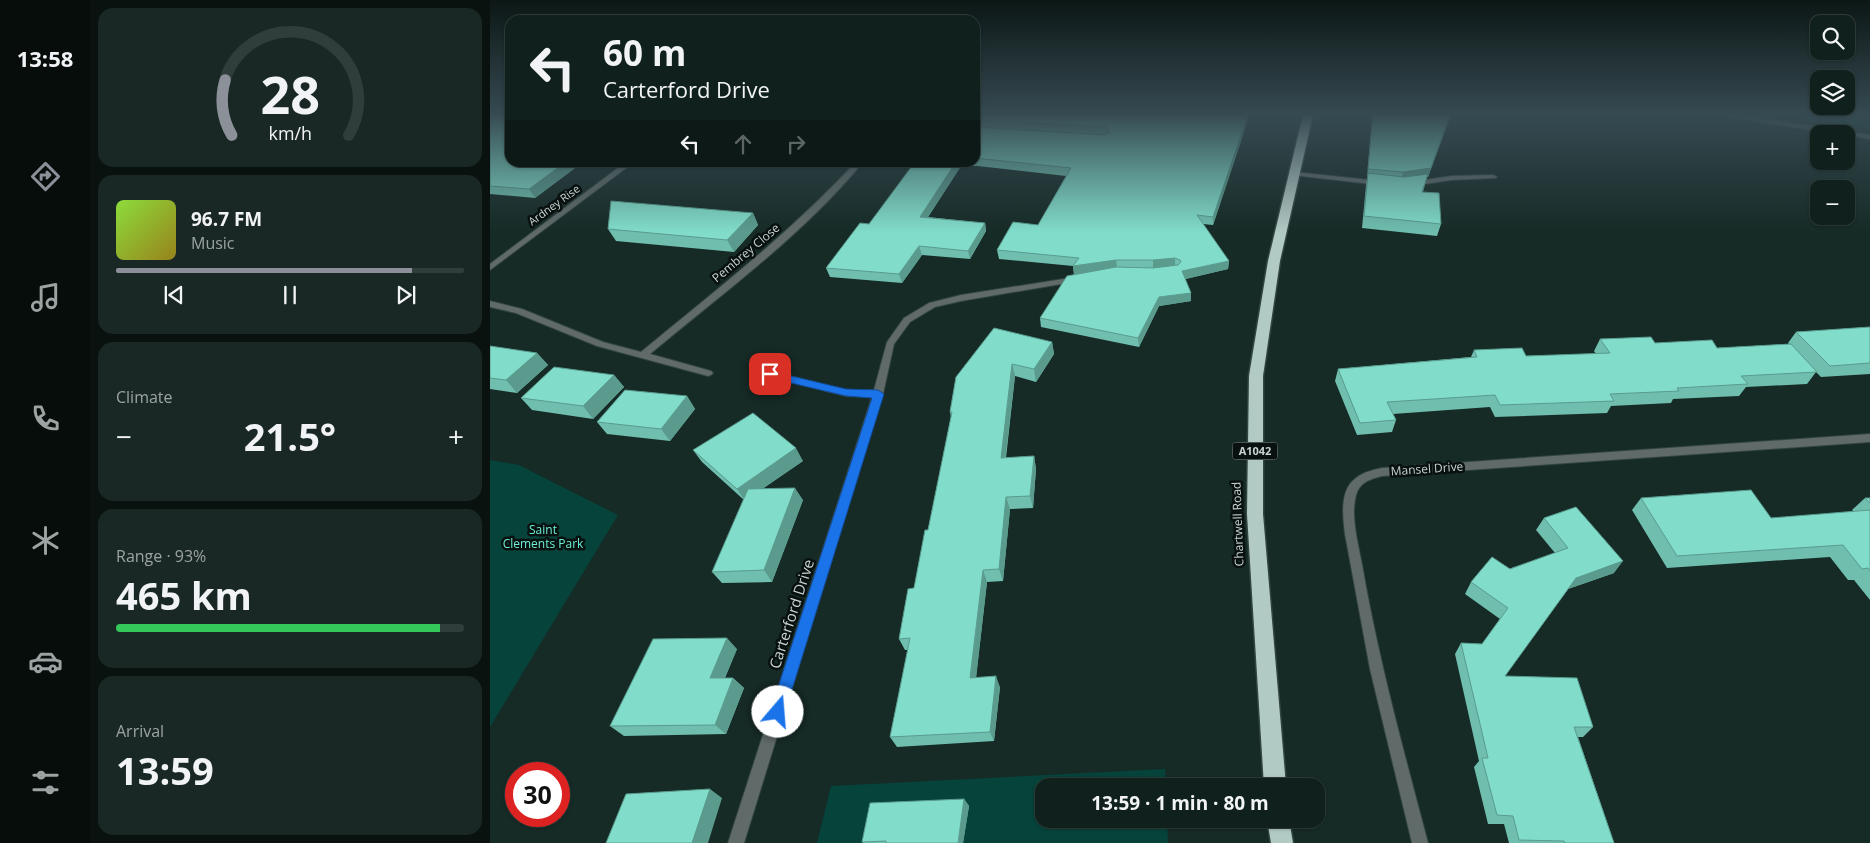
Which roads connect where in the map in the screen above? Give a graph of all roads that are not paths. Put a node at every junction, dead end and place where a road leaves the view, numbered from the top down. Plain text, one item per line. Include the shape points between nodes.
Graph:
1 (1299, 154) edge
2 (625, 167) edge
3 (856, 167) edge
4 (1294, 174) junction
5 (1493, 177) dead end
6 (1386, 184) edge
7 (1401, 184) edge
8 (490, 268) edge
9 (1088, 277) edge
10 (490, 304) edge
11 (642, 356) junction
12 (708, 372) dead end
13 (770, 374) dead end
14 (878, 394) junction
15 (1870, 438) edge
16 (1274, 778) edge
17 (1280, 828) edge
18 (736, 843) edge
19 (1282, 843) edge
20 (1420, 843) edge

1 - 4 highway, Chartwell Road / A1042
2 - 8 street, Ardney Rise
3 - 11 street, Pembrey Close via 836,190 774,246
4 - 6 street
4 - 16 highway, Chartwell Road / A1042 via 1274,261 1256,376 1255,514
5 - 7 street
9 - 14 street, Carterford Drive via 961,298 932,306 907,320 890,344
10 - 11 street via 519,311 600,344
11 - 12 street
13 - 14 street via 846,392
14 - 18 street, Carterford Drive
15 - 20 street, Mansel Drive via 1382,472 1365,476 1354,486 1350,521 1379,684
17 - 19 highway

